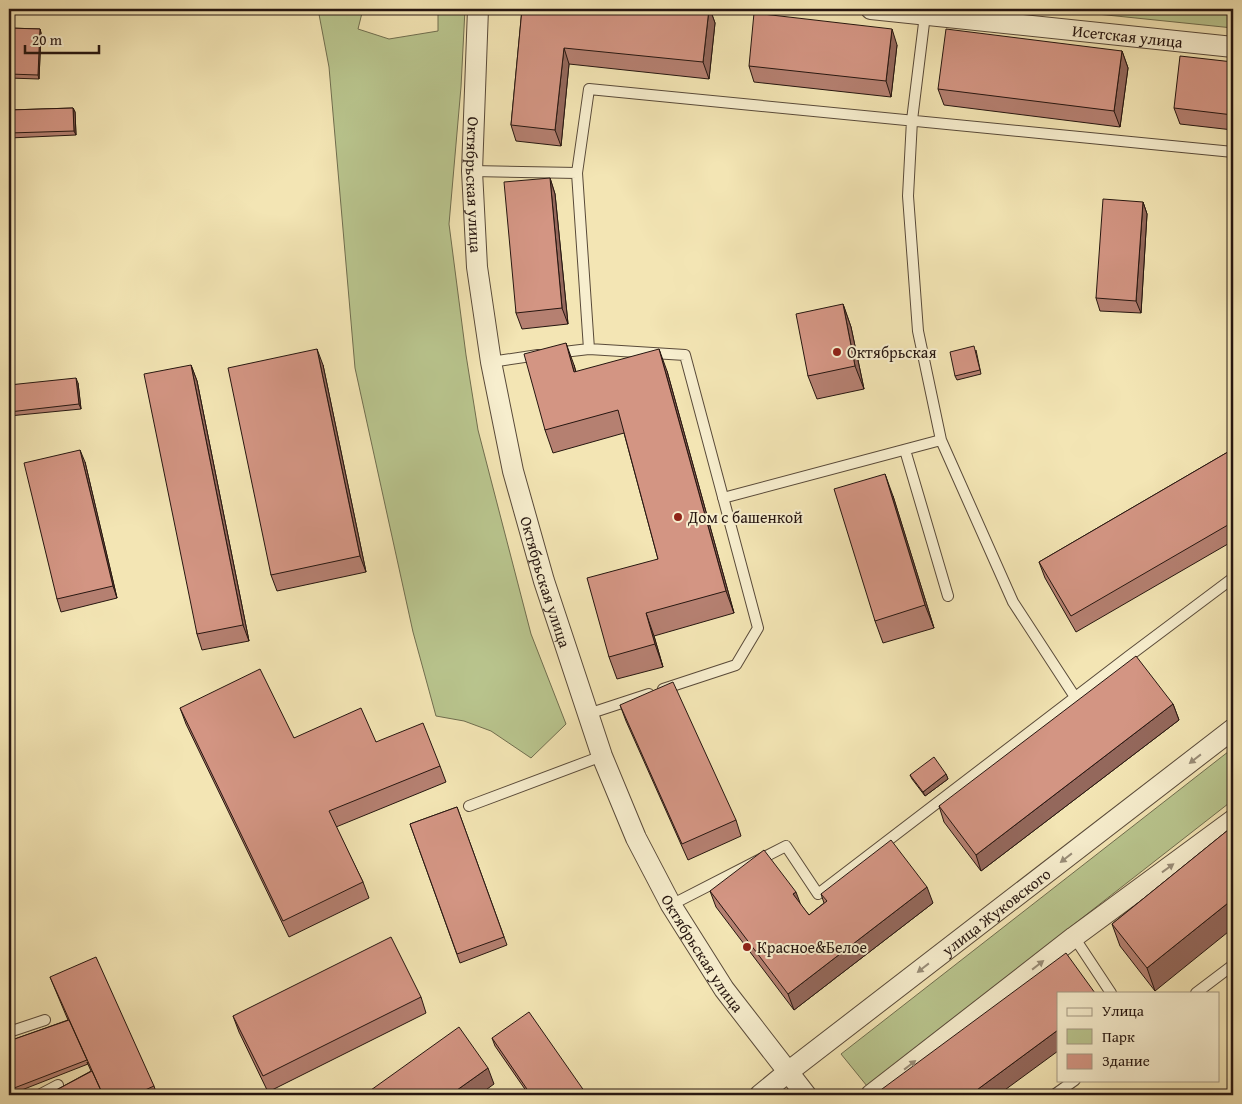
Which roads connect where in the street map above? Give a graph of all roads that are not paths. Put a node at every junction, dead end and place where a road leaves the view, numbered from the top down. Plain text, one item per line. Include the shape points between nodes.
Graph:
1 (478, 9) edge
2 (871, 9) edge
3 (925, 15) junction
4 (1008, 16) edge
5 (1233, 47) edge
6 (912, 120) junction
7 (1233, 152) edge
8 (472, 171) junction
9 (577, 173) junction
10 (589, 349) junction
11 (491, 362) junction
12 (941, 440) junction
13 (905, 450) junction
14 (723, 498) junction
15 (1233, 578) edge
16 (948, 596) dead end
17 (1075, 697) junction
18 (588, 714) junction
19 (1233, 729) edge
20 (602, 756) junction
21 (469, 806) dead end
22 (1233, 820) edge
23 (671, 905) junction
24 (1074, 937) junction
25 (1233, 965) edge
26 (1110, 992) edge
27 (1197, 992) edge
28 (46, 1020) dead end
29 (9, 1032) edge
30 (788, 1072) junction
31 (1072, 1082) edge
32 (58, 1085) dead end
33 (39, 1095) edge
34 (760, 1095) edge
35 (806, 1095) edge
36 (871, 1095) edge
37 (1054, 1095) edge

1 - 8 street, Октябрьская улица
2 - 3 street, Исетская улица
3 - 4 street, Исетская улица
3 - 6 lane
4 - 5 street, Исетская улица
6 - 7 lane
6 - 9 lane via 589,89
6 - 12 lane via 908,196 918,331
8 - 9 lane
8 - 11 street, Октябрьская улица via 477,267
9 - 10 lane
10 - 11 lane
10 - 14 lane via 684,355
11 - 18 street, Октябрьская улица via 513,471 528,526
12 - 13 lane
12 - 17 lane via 1013,602
13 - 14 lane
13 - 16 lane
14 - 18 lane via 758,628 736,665
15 - 17 lane
17 - 23 lane via 818,894 786,846
18 - 20 street, Октябрьская улица
19 -> 30 street, улица Жуковского
20 - 21 lane
20 - 23 street, Октябрьская улица via 636,838
24 -> 22 street
23 - 30 street, Октябрьская улица via 724,989
24 - 26 lane
36 -> 24 street
25 - 27 lane
28 - 29 lane
30 - 34 street, улица Жуковского
30 - 35 street, Октябрьская улица
31 - 37 lane
32 - 33 lane

